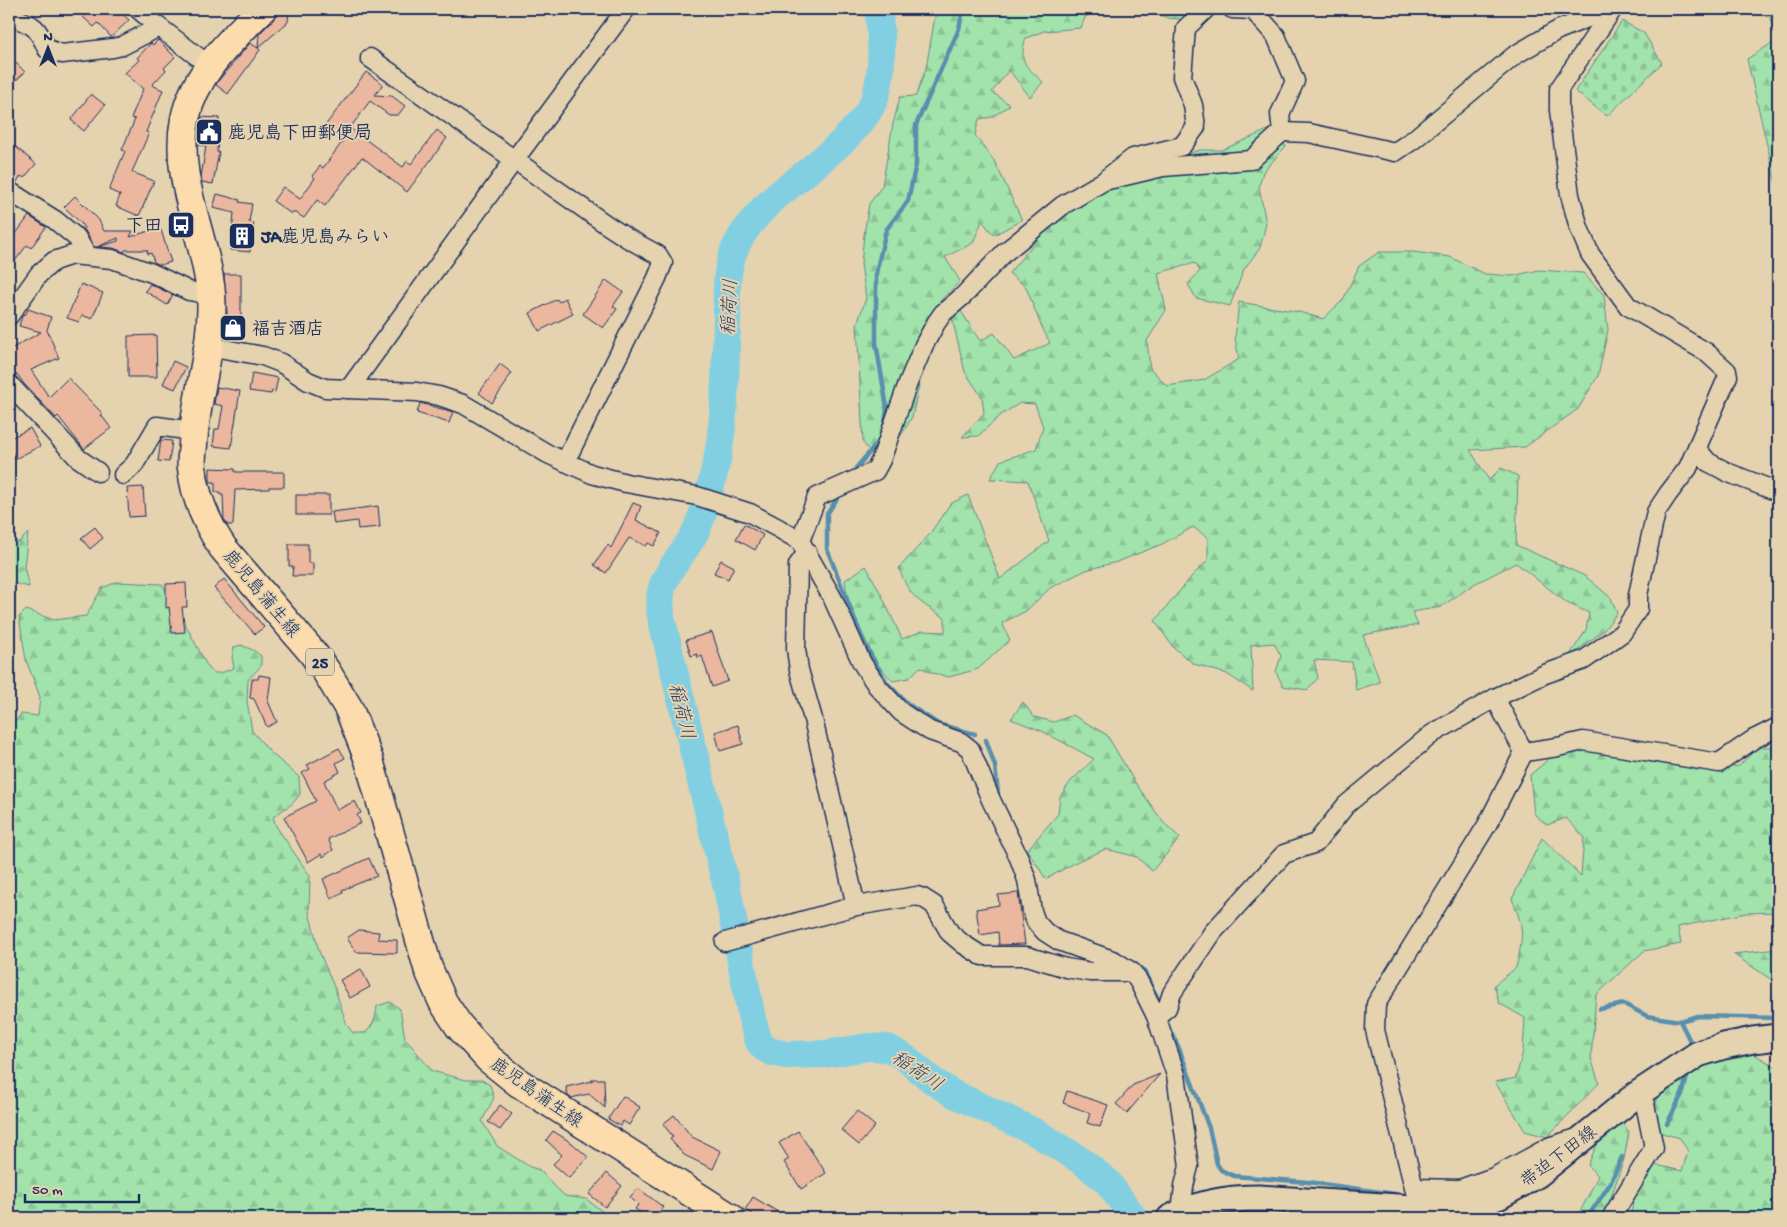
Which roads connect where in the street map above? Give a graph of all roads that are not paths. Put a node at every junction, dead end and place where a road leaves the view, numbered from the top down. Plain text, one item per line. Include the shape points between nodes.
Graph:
1 (138, 9) edge
2 (262, 9) edge
3 (626, 9) edge
4 (1206, 9) edge
5 (1232, 9) edge
6 (1602, 9) edge
7 (1613, 9) edge
8 (9, 16) edge
9 (159, 27) junction
10 (370, 58) dead end
11 (210, 66) junction
12 (1282, 132) junction
13 (515, 158) junction
14 (1101, 183) junction
15 (9, 191) edge
16 (87, 256) junction
17 (211, 295) junction
18 (9, 316) edge
19 (208, 346) junction
20 (9, 384) edge
21 (349, 389) junction
22 (193, 431) junction
23 (1697, 449) junction
24 (565, 462) junction
25 (98, 472) dead end
26 (122, 475) dead end
27 (1778, 492) edge
28 (803, 547) junction
29 (1495, 698) junction
30 (1778, 727) edge
31 (1524, 752) junction
32 (856, 906) junction
33 (725, 942) dead end
34 (1132, 972) junction
35 (1156, 1016) junction
36 (1778, 1037) edge
37 (1636, 1095) junction
38 (1586, 1136) junction
39 (1625, 1196) junction
40 (1176, 1215) edge
41 (731, 1218) edge
42 (1611, 1218) edge
43 (1622, 1218) edge

1 - 9 street
2 - 11 main road, 鹿児島蒲生線 / 25
3 - 13 street
4 - 14 street via 1186,28 1182,77 1193,105 1196,127 1182,146 1133,158
5 - 12 street via 1253,10 1276,36 1286,57 1295,81 1280,114
6 - 12 street via 1515,55 1414,140 1395,152 1309,133
7 - 23 street via 1560,89 1559,110 1570,195 1585,246 1628,306 1706,352 1727,371 1728,376
8 - 9 street via 34,26 47,49 62,54 122,46
9 - 11 street
10 - 13 street
11 - 17 main road, 鹿児島蒲生線 / 25 via 192,96 183,144 188,194 207,263
12 - 14 street via 1251,160 1163,167
13 - 21 street
13 - 24 street via 607,225 658,255 662,263
14 - 28 street via 1063,205 1011,247 943,313 908,382 881,460 875,470 817,497
15 - 16 street via 56,220 77,238
16 - 17 street via 112,259 189,291
16 - 18 street via 72,255 54,261 39,274
17 - 19 main road, 鹿児島蒲生線 / 25
19 - 21 street via 263,356 325,388
19 - 22 main road, 鹿児島蒲生線 / 25
20 - 25 street via 78,458
21 - 24 street via 439,396 462,404
22 - 26 street via 157,426 134,465
22 - 41 main road, 鹿児島蒲生線 / 25 via 192,467 201,507 211,529 247,578 317,658 349,709 372,769 425,960 443,1002 473,1043 519,1083
23 - 27 street via 1708,462
23 - 29 street via 1688,468 1656,512 1638,609 1622,633 1584,660
24 - 28 street via 592,474 696,496 739,510 772,524
28 - 32 street via 798,565 796,649 799,670
28 - 34 street via 877,686 913,720 930,731 962,742 970,749 1019,858 1036,922 1060,941 1114,961
29 - 31 street
29 - 35 street via 1432,734 1346,805 1316,842 1284,854 1213,932 1172,993 1167,1008
30 - 31 street via 1719,763 1583,742
31 - 38 street via 1487,825 1376,1004 1374,1030 1414,1188 1460,1189 1494,1177 1551,1146
32 - 33 street
32 - 34 street via 917,896 934,905 950,933 982,956 1027,956 1090,972
34 - 35 street
35 - 40 street via 1176,1075 1188,1166
36 - 37 main road, 帯迫下田線 via 1698,1054
37 - 38 main road, 帯迫下田線
37 - 39 street via 1645,1104 1654,1148
38 - 40 main road, 帯迫下田線 via 1537,1175 1500,1196 1478,1204 1414,1208 1246,1198 1215,1202
39 - 42 street
39 - 43 street

